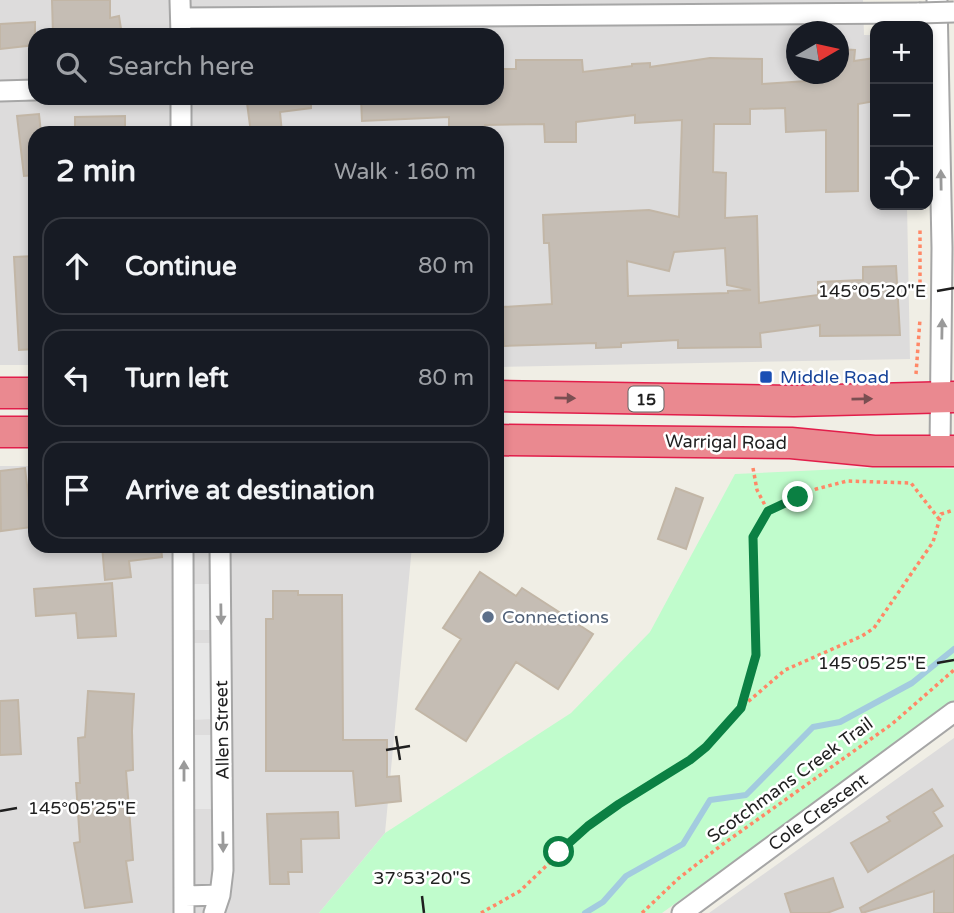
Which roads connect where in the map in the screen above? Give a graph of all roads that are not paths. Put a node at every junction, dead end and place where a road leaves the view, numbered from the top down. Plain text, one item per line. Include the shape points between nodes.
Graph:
1 (937, 0) edge
2 (895, 6) edge
3 (954, 12) edge
4 (181, 18) edge
5 (28, 90) edge
6 (0, 91) edge
7 (181, 105) edge
8 (181, 126) edge
9 (0, 393) edge
10 (28, 393) edge
11 (504, 396) edge
12 (947, 397) edge
13 (0, 432) edge
14 (28, 432) edge
15 (504, 440) edge
16 (947, 451) edge
17 (183, 553) edge
18 (220, 553) edge
19 (954, 712) edge
20 (185, 904) edge
21 (217, 904) edge
22 (682, 913) edge

12 -> 1 street
2 - 3 street, bridge via 919,13
2 - 4 street
5 - 6 street
7 - 8 street
9 - 10 highway
11 -> 12 highway, 15 via 794,401
12 - 16 street
13 - 14 highway
15 - 16 highway, Warrigal Road via 779,443
20 -> 17 street
18 -> 21 street, Allen Street via 223,857
19 - 22 street, Cole Crescent
20 - 21 street

